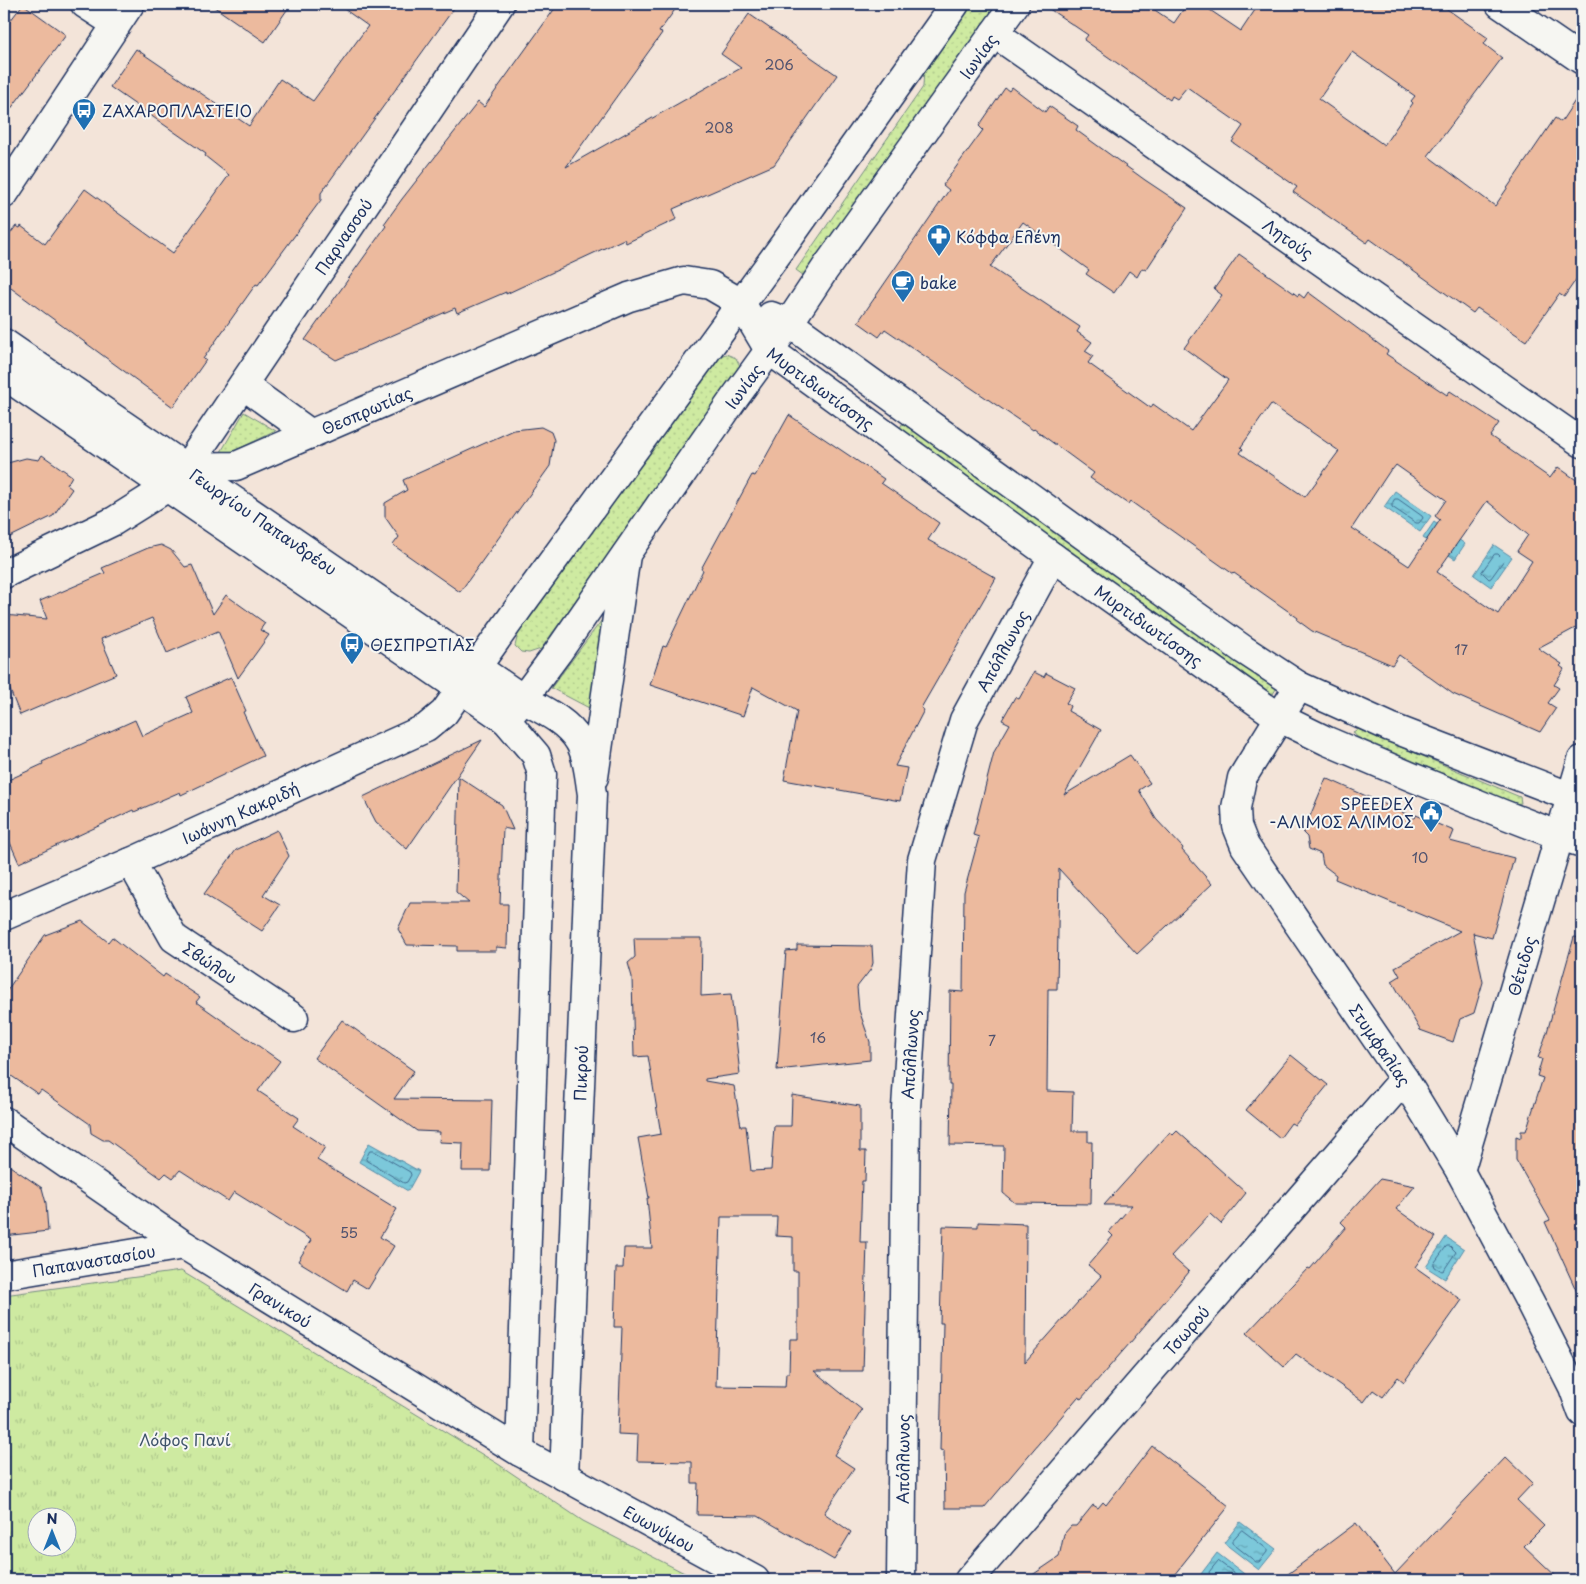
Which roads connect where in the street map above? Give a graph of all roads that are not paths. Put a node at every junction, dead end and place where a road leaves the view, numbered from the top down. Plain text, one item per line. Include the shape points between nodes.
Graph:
1 (86, 4) edge
2 (500, 4) edge
3 (955, 4) edge
4 (1015, 4) edge
5 (1500, 4) edge
6 (123, 14) edge
7 (994, 34) junction
8 (1582, 60) edge
9 (4, 194) edge
10 (741, 303) junction
11 (789, 323) junction
12 (4, 343) edge
13 (769, 350) junction
14 (4, 375) edge
15 (243, 386) junction
16 (311, 434) junction
17 (1582, 444) edge
18 (187, 467) junction
19 (168, 488) junction
20 (626, 555) junction
21 (1054, 558) junction
22 (4, 574) edge
23 (477, 667) junction
24 (1299, 686) junction
25 (461, 689) junction
26 (524, 699) junction
27 (1280, 718) junction
28 (506, 720) junction
29 (1582, 760) edge
30 (592, 794) junction
31 (1577, 799) edge
32 (1571, 839) edge
33 (131, 862) junction
34 (4, 916) edge
35 (294, 1018) dead end
36 (1404, 1079) junction
37 (4, 1121) edge
38 (1460, 1171) junction
39 (184, 1245) junction
40 (4, 1275) edge
41 (1582, 1412) edge
42 (520, 1452) junction
43 (564, 1476) junction
44 (755, 1580) edge
45 (901, 1580) edge
46 (969, 1580) edge

1 - 6 street
2 - 15 street, Παρνασσού
3 - 10 street
4 - 7 street, Ιωνίας
5 - 8 street
6 - 9 street
7 - 11 street, Ιωνίας
7 - 17 street, Λητούς
10 - 11 street, Μυρτιδιωτίσσης
10 - 13 street, Μυρτιδιωτίσσης
10 - 16 street, Θεσπρωτίας via 710,284 684,281 629,297
10 - 23 street
11 - 13 street, Ιωνίας
11 - 24 street, Μυρτιδιωτίσσης via 1116,559
12 - 18 street, Γεωργίου Παπανδρέου
13 - 20 street, Ιωνίας
13 - 21 street, Μυρτιδιωτίσσης
14 - 19 street, Γεωργίου Παπανδρέου
15 - 16 street
15 - 18 street, Παρνασσού
16 - 18 street, Θεσπρωτίας via 236,466
18 - 19 street
18 - 23 street, Γεωργίου Παπανδρέου
19 - 22 street via 114,521
19 - 25 street, Γεωργίου Παπανδρέου
20 - 26 street, Ιωνίας
20 - 30 street
21 - 27 street, Μυρτιδιωτίσσης
21 - 45 street, Απόλλωνος via 964,720 922,860 906,1108
23 - 25 street
23 - 26 street, Γεωργίου Παπανδρέου
24 - 27 street, Στυμφαλίας
24 - 31 street, Μυρτιδιωτίσσης via 1390,727
25 - 28 street, Γεωργίου Παπανδρέου
25 - 33 street, Ιωάννη Κακριδή via 444,713 426,728
26 - 28 street, Ιωνίας
26 - 30 street, Πικρού via 555,717 580,742
27 - 32 street, Μυρτιδιωτίσσης via 1414,778
27 - 36 street, Στυμφαλίας via 1242,778 1236,808 1237,826 1245,846
28 - 42 street via 536,755 542,774
29 - 31 street, Θέτιδος
30 - 43 street, Πικρού
31 - 32 street, Θέτιδος
32 - 38 street, Θέτιδος
33 - 34 street, Ιωάννη Κακριδή
33 - 35 street, Σβώλου via 174,938
36 - 38 street, Στυμφαλίας
36 - 46 street, Τσωρού
37 - 39 street, Γρανικού
38 - 41 street, Στυμφαλίας via 1530,1302 1573,1387
39 - 40 street, Παπαναστασίου
39 - 42 street, Γρανικού
42 - 43 street, Γρανικού
43 - 44 street, Ευωνύμου

